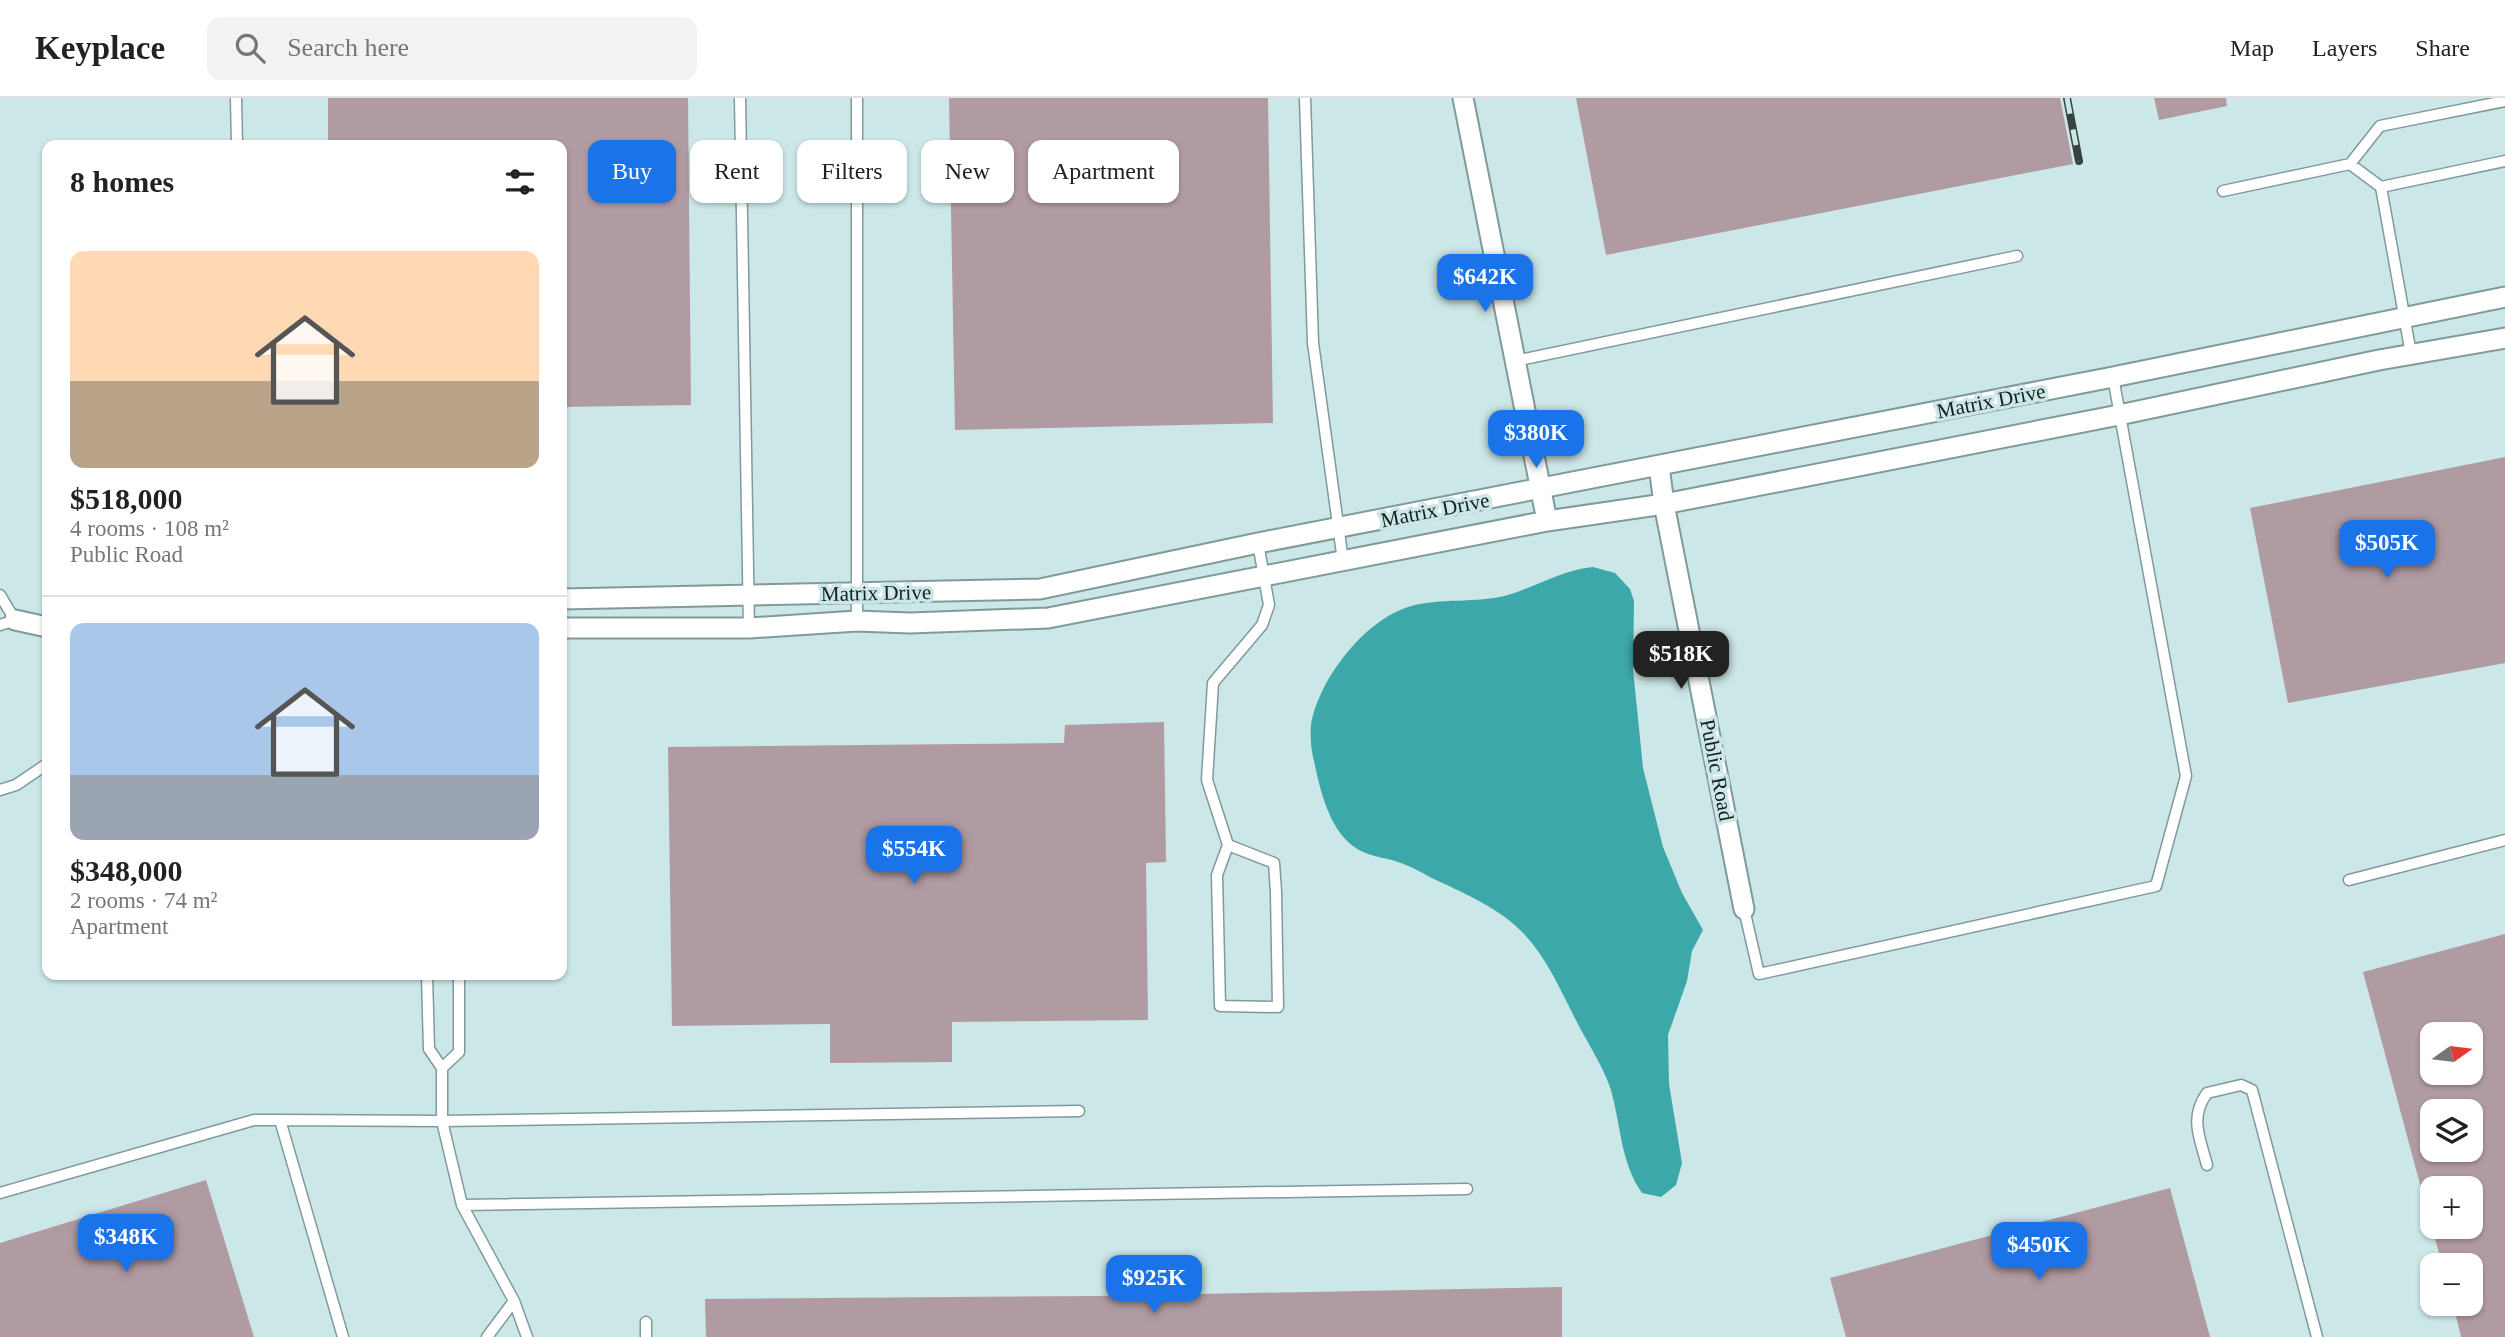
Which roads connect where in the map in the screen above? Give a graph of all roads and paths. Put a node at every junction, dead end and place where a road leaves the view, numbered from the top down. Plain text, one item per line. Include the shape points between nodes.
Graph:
1 (236, 98) edge
2 (740, 98) edge
3 (857, 98) edge
4 (1305, 98) edge
5 (1463, 98) edge
6 (2505, 101) edge
7 (237, 140) edge
8 (2505, 161) edge
9 (2350, 164) junction
10 (2381, 187) junction
11 (2223, 191) dead end
12 (2017, 256) dead end
13 (2505, 297) edge
14 (2405, 316) junction
15 (2505, 338) edge
16 (2411, 354) junction
17 (1514, 361) junction
18 (2113, 377) junction
19 (2119, 415) junction
20 (1659, 466) junction
21 (1541, 490) junction
22 (1664, 504) junction
23 (1548, 521) junction
24 (1337, 529) junction
25 (1258, 543) junction
26 (1343, 561) junction
27 (1262, 576) junction
28 (857, 593) junction
29 (0, 595) edge
30 (750, 596) junction
31 (567, 598) edge
32 (42, 614) edge
33 (857, 621) junction
34 (7, 623) edge
35 (42, 626) edge
36 (567, 628) edge
37 (749, 628) junction
38 (42, 767) edge
39 (0, 790) edge
40 (2505, 840) edge
41 (1228, 845) junction
42 (2350, 880) dead end
43 (1744, 909) joint
44 (427, 980) edge
45 (459, 980) edge
46 (442, 1068) junction
47 (1079, 1111) dead end
48 (280, 1120) junction
49 (442, 1121) junction
50 (2207, 1165) dead end
51 (1468, 1189) dead end
52 (0, 1192) edge
53 (462, 1205) junction
54 (514, 1301) junction
55 (646, 1322) dead end
56 (343, 1337) edge
57 (487, 1337) edge
58 (527, 1337) edge
59 (646, 1337) edge
60 (2317, 1337) edge

1 - 7 lane
2 - 30 lane
3 - 28 lane
4 - 24 lane via 1313,343
5 - 17 street
6 - 9 lane via 2380,126
8 - 10 lane
9 - 10 lane
9 - 11 lane
10 - 14 lane
12 - 17 lane
13 - 14 street, Matrix Drive
14 - 16 lane
14 - 18 street, Matrix Drive
15 - 16 street, Matrix Drive
16 - 19 street, Matrix Drive
17 - 21 street
18 - 19 lane
18 - 20 street, Matrix Drive
19 - 22 street, Matrix Drive
19 - 43 lane via 2186,776 2156,886 1759,974
20 - 21 street, Matrix Drive
20 - 22 street, Public Road
21 - 23 street
21 - 24 street, Matrix Drive
22 - 23 street, Matrix Drive
22 - 43 street, Public Road
23 - 26 street, Matrix Drive
24 - 25 street, Matrix Drive
24 - 26 lane
25 - 27 lane
25 - 28 street, Matrix Drive via 1040,589
26 - 27 street, Matrix Drive
27 - 33 street, Matrix Drive via 1048,618
27 - 41 lane via 1269,605 1262,625 1213,683 1207,780
28 - 30 street, Matrix Drive
28 - 33 lane
29 - 34 lane
30 - 31 street, Matrix Drive
30 - 37 lane
32 - 34 street
33 - 37 street, Matrix Drive
34 - 35 street
36 - 37 street, Matrix Drive
38 - 39 lane
40 - 42 lane
41 - 41 lane via 1274,863 1278,1007 1220,1006 1217,875
44 - 46 lane via 429,1049
45 - 46 lane via 459,1052
46 - 49 lane
47 - 49 lane
48 - 49 lane
48 - 52 lane via 254,1120
48 - 56 lane
49 - 53 lane
50 - 60 lane via 2196,1119 2201,1101 2207,1093 2241,1085 2252,1090
51 - 53 lane
53 - 54 lane
54 - 57 lane
54 - 58 lane
55 - 59 lane

